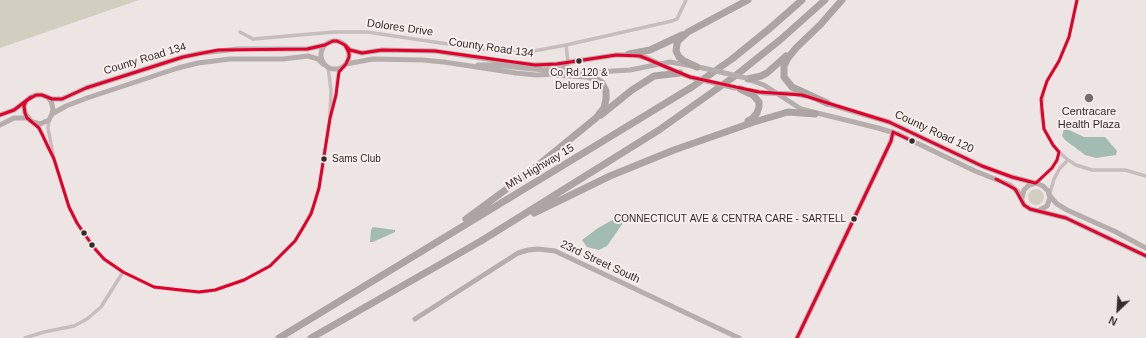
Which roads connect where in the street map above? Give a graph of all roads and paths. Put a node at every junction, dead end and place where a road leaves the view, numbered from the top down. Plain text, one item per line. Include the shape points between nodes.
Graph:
1 (686, 0) edge
2 (748, 0) edge
3 (802, 0) edge
4 (825, 0) edge
5 (842, 0) edge
6 (1077, 0) edge
7 (240, 32) dead end
8 (688, 32) junction
9 (325, 45) junction
10 (345, 45) junction
11 (566, 45) junction
12 (797, 47) junction
13 (629, 54) junction
14 (568, 62) junction
15 (659, 64) junction
16 (326, 65) junction
17 (344, 65) junction
18 (459, 65) junction
19 (700, 68) junction
20 (553, 74) junction
21 (680, 74) junction
22 (690, 77) joint
23 (747, 79) junction
24 (737, 88) junction
25 (776, 94) junction
26 (31, 97) junction
27 (47, 97) junction
28 (827, 103) junction
29 (52, 114) junction
30 (815, 114) junction
31 (0, 115) edge
32 (27, 118) junction
33 (330, 118) junction
34 (49, 120) junction
35 (35, 123) junction
36 (0, 125) edge
37 (732, 130) junction
38 (578, 132) junction
39 (893, 132) junction
40 (1059, 152) junction
41 (54, 159) junction
42 (1068, 160) junction
43 (1146, 176) edge
44 (1036, 183) junction
45 (1050, 195) junction
46 (1023, 201) junction
47 (1037, 211) junction
48 (480, 241) junction
49 (430, 246) junction
50 (1146, 248) edge
51 (1146, 256) edge
52 (123, 272) junction
53 (415, 319) dead end
54 (25, 338) edge
55 (279, 338) edge
56 (312, 338) edge
57 (739, 338) edge
58 (797, 338) edge

1 - 11 street, Dolores Drive via 676,19 672,21
2 - 8 highway
3 - 49 highway, MN Highway 15 via 770,29 692,88
4 - 48 highway via 735,76 659,130
5 - 12 highway
6 - 40 street via 1069,37 1047,81 1042,99 1044,129
7 - 11 street, Dolores Drive via 253,39 334,32 368,32 510,52
8 - 13 highway via 650,50
8 - 19 highway via 677,44 676,50 682,60
9 - 10 street via 337,41
9 - 16 street via 321,52
9 - 27 street, County Road 134 via 307,49 237,49 202,53 86,88 62,99
10 - 14 street, County Road 134 via 350,50 362,53 382,50 435,51 521,64 547,65
10 - 17 street via 349,52 348,61
11 - 14 street
12 - 23 highway via 767,73
12 - 28 highway via 784,66 787,82 800,92
13 - 14 street, County Road 134
13 - 15 street, County Road 134
14 - 18 street via 562,69 543,70
15 - 19 street, County Road 134 via 674,62
15 - 20 street, County Road 134 via 630,70
15 - 21 street, County Road 134
16 - 17 street via 336,69
16 - 29 street, County Road 134 via 308,56 198,63 87,98
16 - 33 street via 331,90
17 - 18 street, County Road 134 via 373,59 422,60
17 - 33 street via 339,72
18 - 20 street, County Road 134 via 516,73
19 - 23 street, County Road 120, bridge
20 - 38 highway via 588,76 604,87 604,108
21 - 22 street, County Road 134
21 - 38 highway via 661,75 649,79
22 - 24 street, County Road 120, bridge
23 - 25 street, County Road 120 via 764,85
24 - 25 street, County Road 120
24 - 37 highway via 753,95 759,102 759,107 752,119
25 - 28 street, County Road 120 via 802,95
25 - 30 street, County Road 120 via 800,109
26 - 27 street
26 - 31 street via 14,110
26 - 32 street via 24,106
27 - 29 street via 52,104
28 - 44 street, County Road 120 via 888,122 989,168
29 - 34 street
30 - 37 highway via 788,112
30 - 39 street, County Road 120
32 - 35 street
32 - 36 street via 14,118
33 - 52 street via 314,206 295,241 270,266 230,286 199,292 154,287
34 - 35 street via 40,124
34 - 41 street via 48,128
35 - 41 street
37 - 48 highway via 610,176
38 - 49 highway via 506,190
39 - 46 street, County Road 120 via 974,171 1010,185
39 - 58 street
40 - 42 street
40 - 44 street via 1052,168
41 - 52 street via 77,223 104,259
42 - 43 street via 1092,170 1125,170
42 - 45 street via 1054,179
44 - 45 street via 1043,186
44 - 46 street via 1024,190
45 - 47 street via 1047,206
45 - 50 street via 1057,204 1067,210
46 - 47 street via 1026,207
47 - 51 street via 1066,218
48 - 56 highway
49 - 55 highway, MN Highway 15
52 - 54 street via 101,307 87,319 74,326
53 - 57 street, 23rd Street South via 518,253 538,249 555,251

